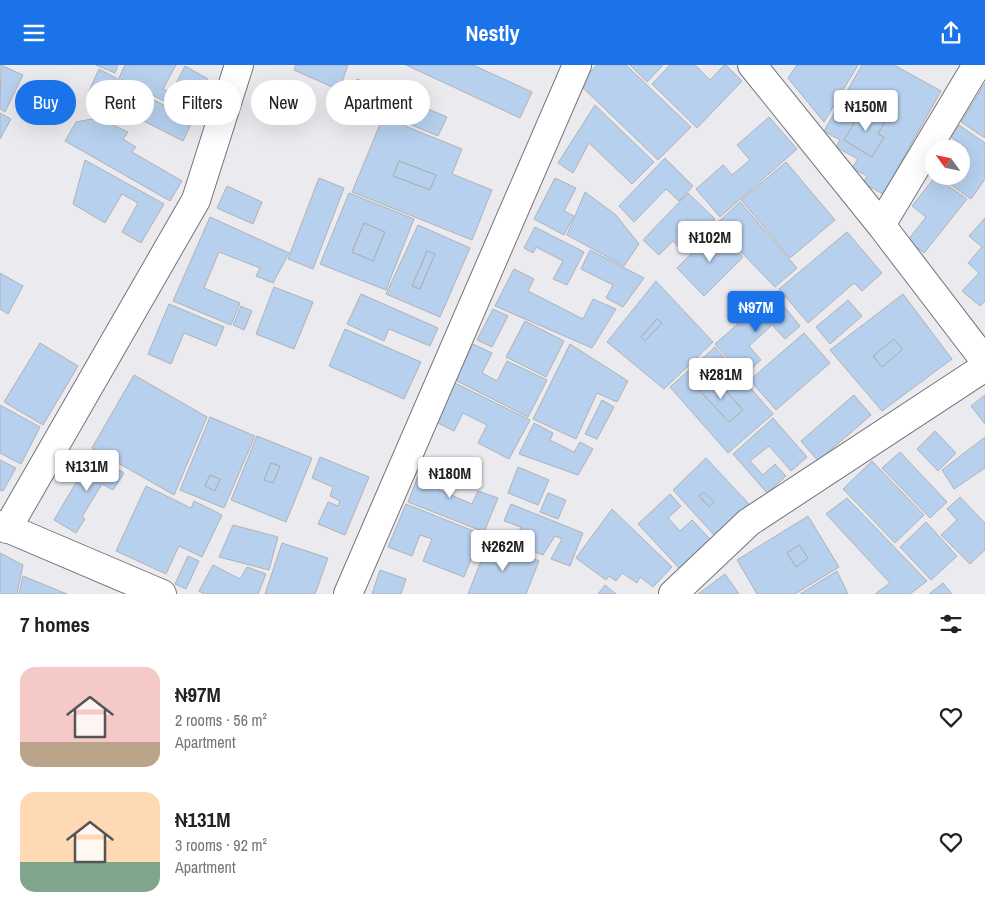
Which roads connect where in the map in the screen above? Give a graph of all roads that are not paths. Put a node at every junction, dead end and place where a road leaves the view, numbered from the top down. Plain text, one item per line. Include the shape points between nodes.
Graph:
1 (239, 65) edge
2 (577, 65) edge
3 (752, 65) edge
4 (977, 65) edge
5 (881, 225) junction
6 (985, 361) edge
7 (985, 367) edge
8 (3, 527) edge
9 (162, 594) edge
10 (348, 594) edge
11 (673, 594) edge

1 - 8 street via 196,200
2 - 10 street
3 - 5 street
4 - 5 street
5 - 6 street
7 - 11 street via 749,522
8 - 9 street

